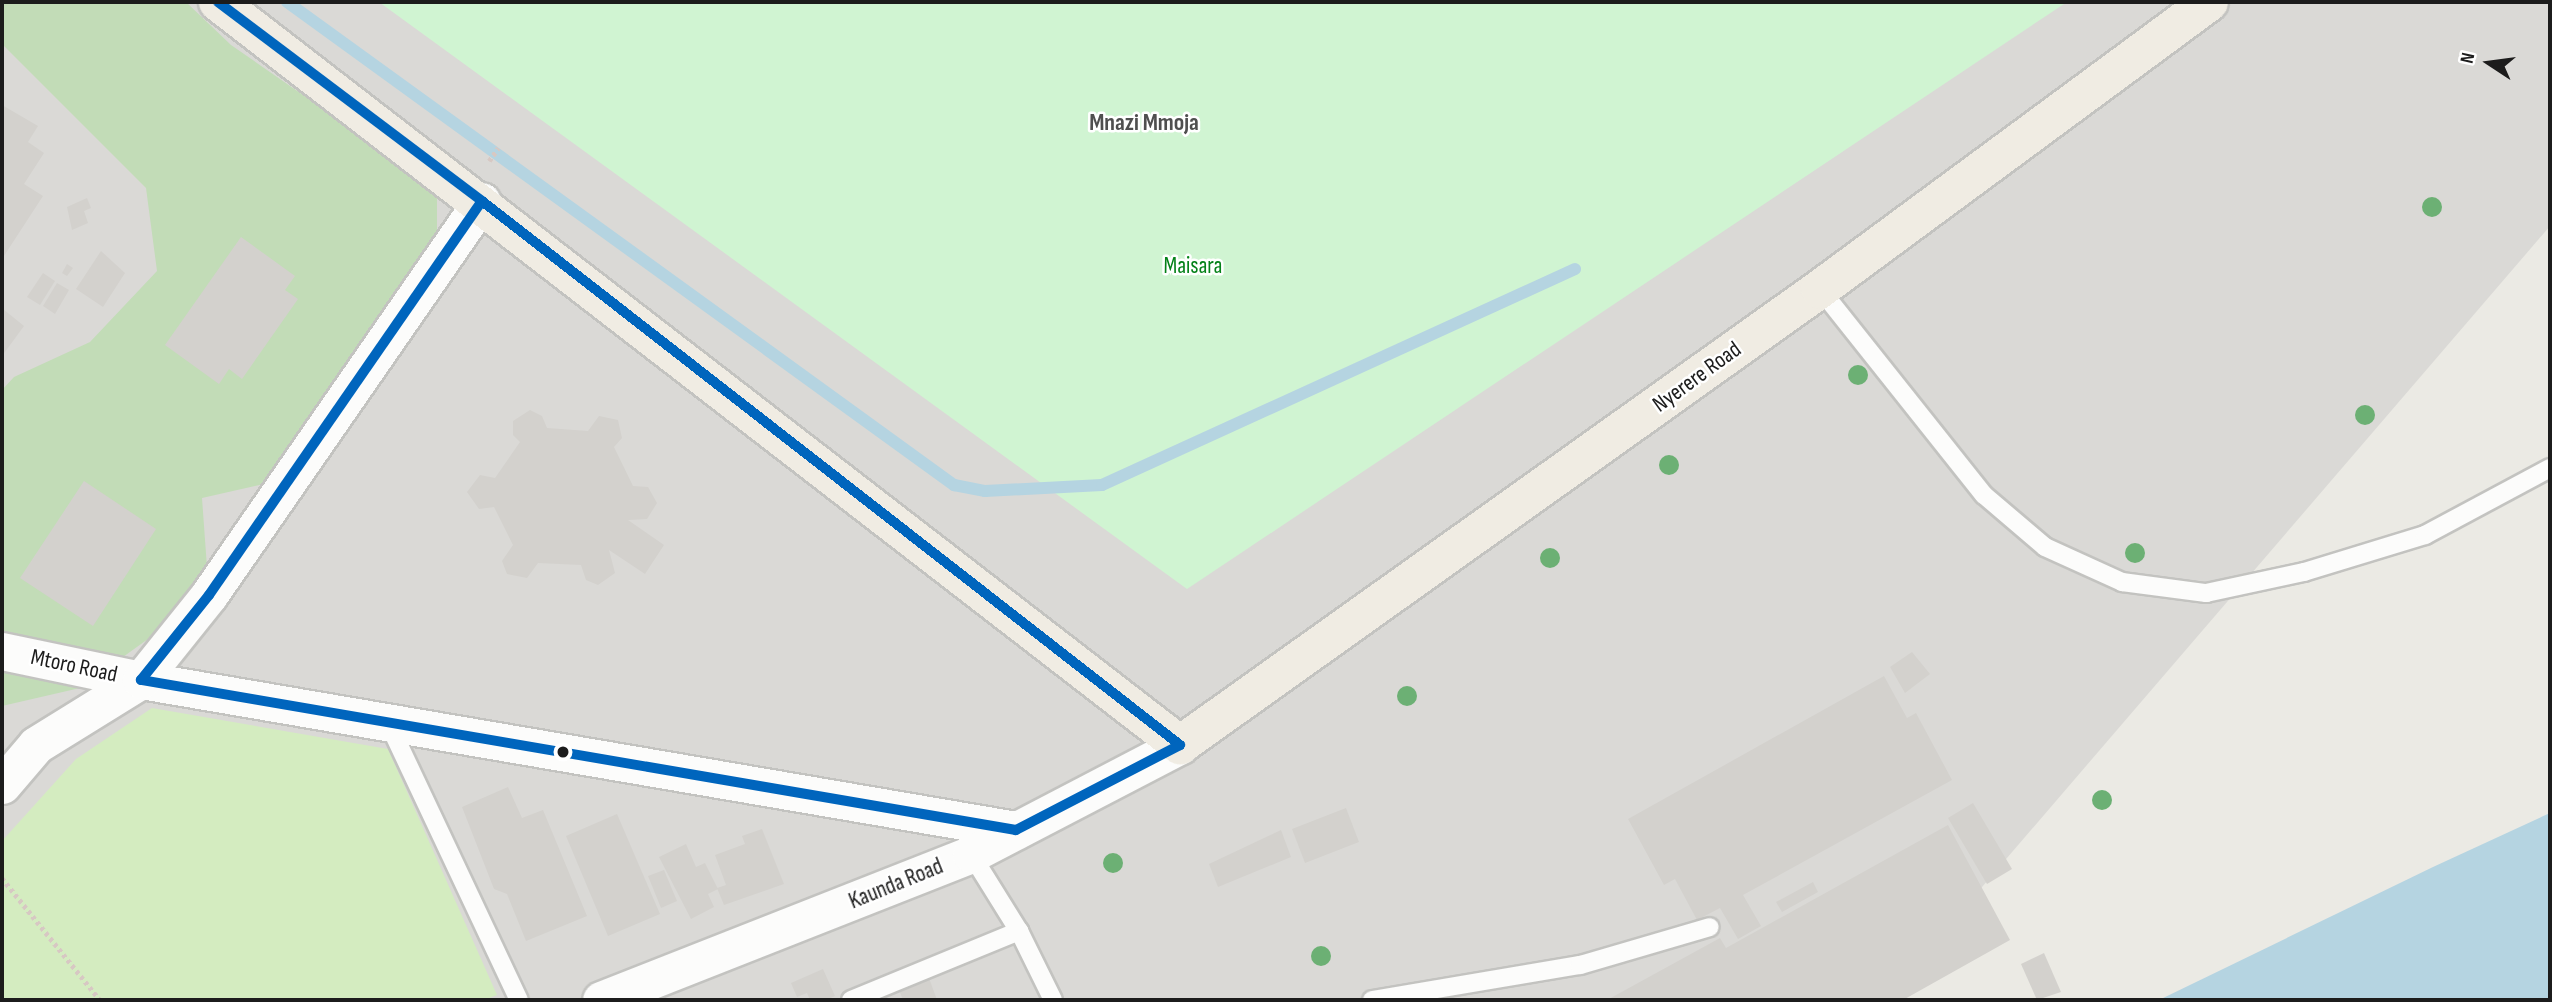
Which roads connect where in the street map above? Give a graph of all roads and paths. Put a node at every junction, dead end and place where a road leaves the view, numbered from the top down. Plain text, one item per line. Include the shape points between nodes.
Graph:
1 (218, 2) edge
2 (2209, 2) edge
3 (498, 148) dead end
4 (488, 162) dead end
5 (482, 201) junction
6 (1820, 289) junction
7 (2550, 468) edge
8 (2, 651) edge
9 (141, 680) junction
10 (388, 722) junction
11 (1180, 745) junction
12 (2, 785) edge
13 (1016, 830) junction
14 (971, 854) junction
15 (2, 878) edge
16 (1710, 928) dead end
17 (1019, 931) junction
18 (100, 1000) edge
19 (519, 1000) edge
20 (601, 1000) edge
21 (851, 1000) edge
22 (1053, 1000) edge
23 (1372, 1000) edge

1 - 5 main road
2 - 6 main road, Nyerere Road
3 - 4 path
5 - 9 street via 209,595
5 - 11 main road
6 - 7 lane via 1984,495 2045,547 2122,582 2206,593 2304,572 2425,535
6 - 11 main road, Nyerere Road
8 - 9 street, Mtoro Road
9 - 10 street, Mtoro Road
9 - 12 street via 36,745
10 - 13 street, Mtoro Road
10 - 19 lane
11 - 13 street, Kaunda Road
13 - 14 street, Kaunda Road
14 - 17 lane
14 - 20 street, Kaunda Road
15 - 18 path
16 - 23 lane via 1580,965
17 - 21 lane
17 - 22 lane

